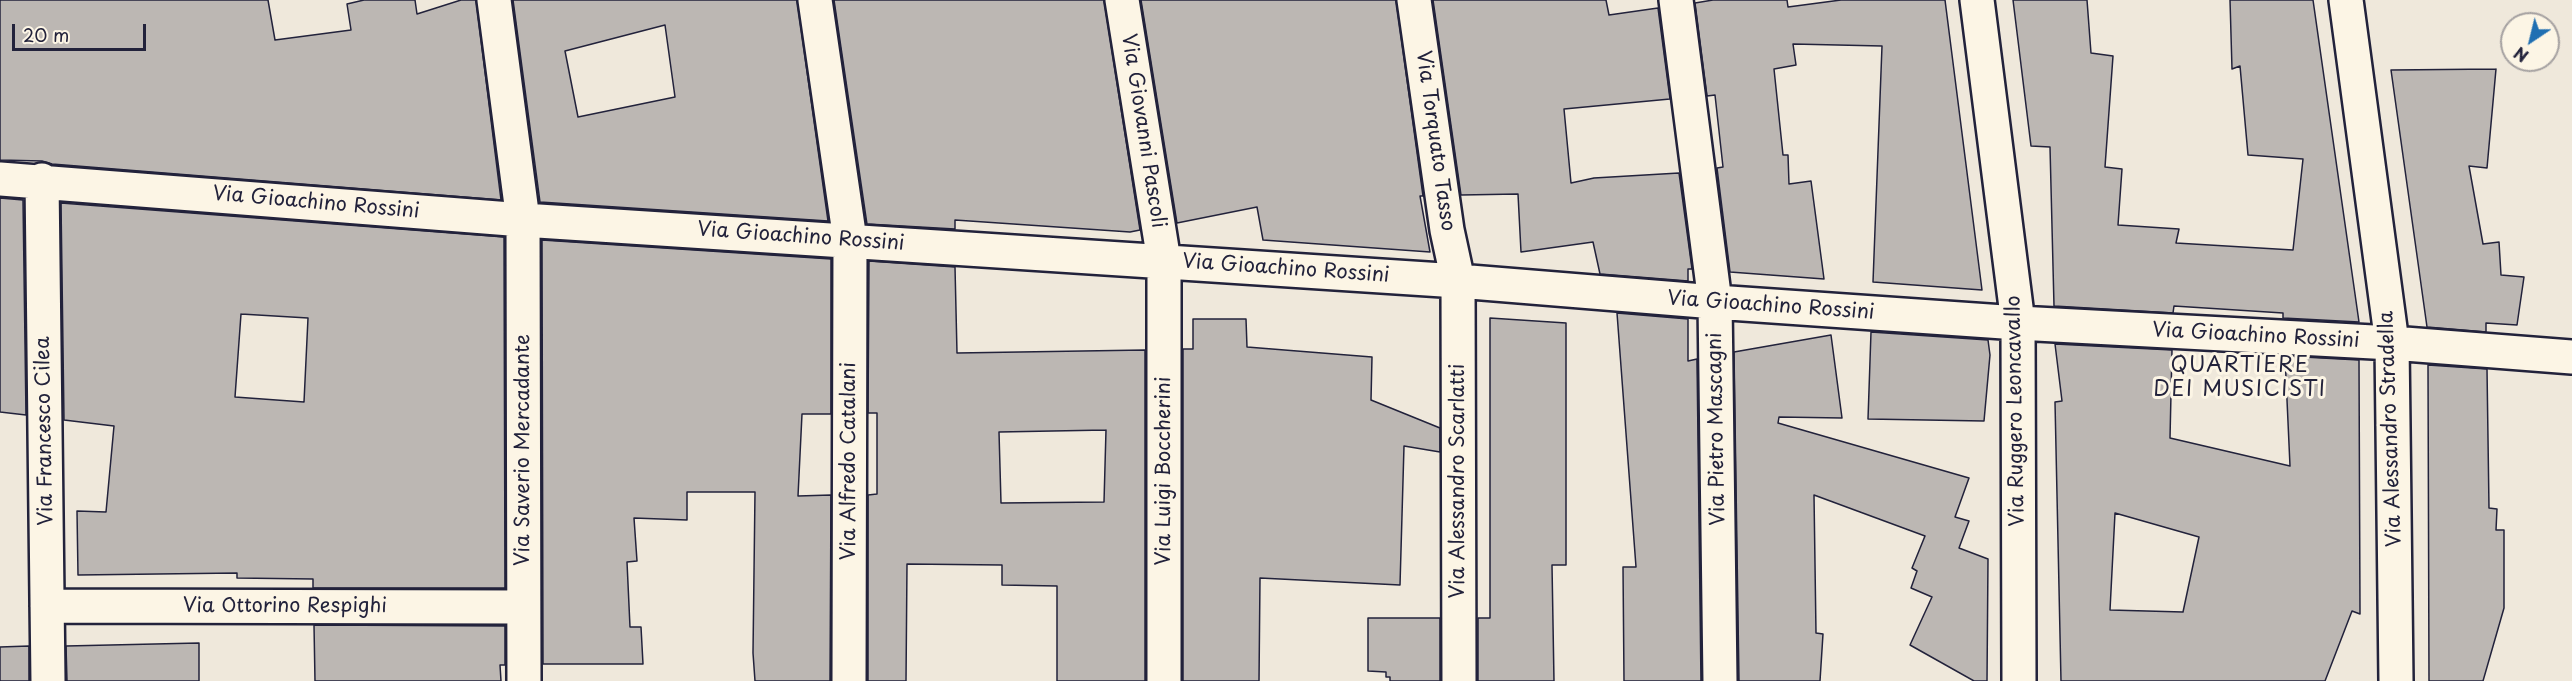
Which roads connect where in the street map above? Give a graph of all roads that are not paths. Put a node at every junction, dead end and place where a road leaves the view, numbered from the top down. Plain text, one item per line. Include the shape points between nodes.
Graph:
1 (494, 0) edge
2 (815, 0) edge
3 (1122, 0) edge
4 (1414, 0) edge
5 (1676, 0) edge
6 (1977, 0) edge
7 (2346, 0) edge
8 (0, 179) edge
9 (42, 180) junction
10 (523, 220) junction
11 (850, 240) junction
12 (1164, 261) junction
13 (1458, 281) junction
14 (1715, 302) junction
15 (2018, 323) junction
16 (2392, 344) junction
17 (2572, 357) edge
18 (47, 606) junction
19 (523, 607) junction
20 (48, 681) edge
21 (524, 681) edge
22 (849, 681) edge
23 (1164, 681) edge
24 (1459, 681) edge
25 (1720, 681) edge
26 (2019, 681) edge
27 (2396, 681) edge

1 - 10 street, Via Saverio Mercadante
2 - 11 street, Via Alfredo Catalani
3 - 12 street, Via Giovanni Pascoli
4 - 13 street, Via Torquato Tasso
5 - 14 street, Via Pietro Mascagni
6 - 15 street, Via Ruggero Leoncavallo
7 - 16 street, Via Alessandro Stradella
8 - 9 street, Via Gioachino Rossini
9 - 10 street, Via Gioachino Rossini
9 - 18 street, Via Francesco Cilea
10 - 11 street, Via Gioachino Rossini
10 - 19 street, Via Saverio Mercadante
11 - 12 street, Via Gioachino Rossini
11 - 22 street, Via Alfredo Catalani
12 - 13 street, Via Gioachino Rossini
12 - 23 street, Via Luigi Boccherini
13 - 14 street, Via Gioachino Rossini
13 - 24 street, Via Alessandro Scarlatti
14 - 15 street, Via Gioachino Rossini
14 - 25 street, Via Pietro Mascagni
15 - 16 street, Via Gioachino Rossini
15 - 26 street, Via Ruggero Leoncavallo
16 - 17 street, Via Gioachino Rossini
16 - 27 street, Via Alessandro Stradella
18 - 19 street, Via Ottorino Respighi
18 - 20 street, Via Francesco Cilea
19 - 21 street, Via Saverio Mercadante

